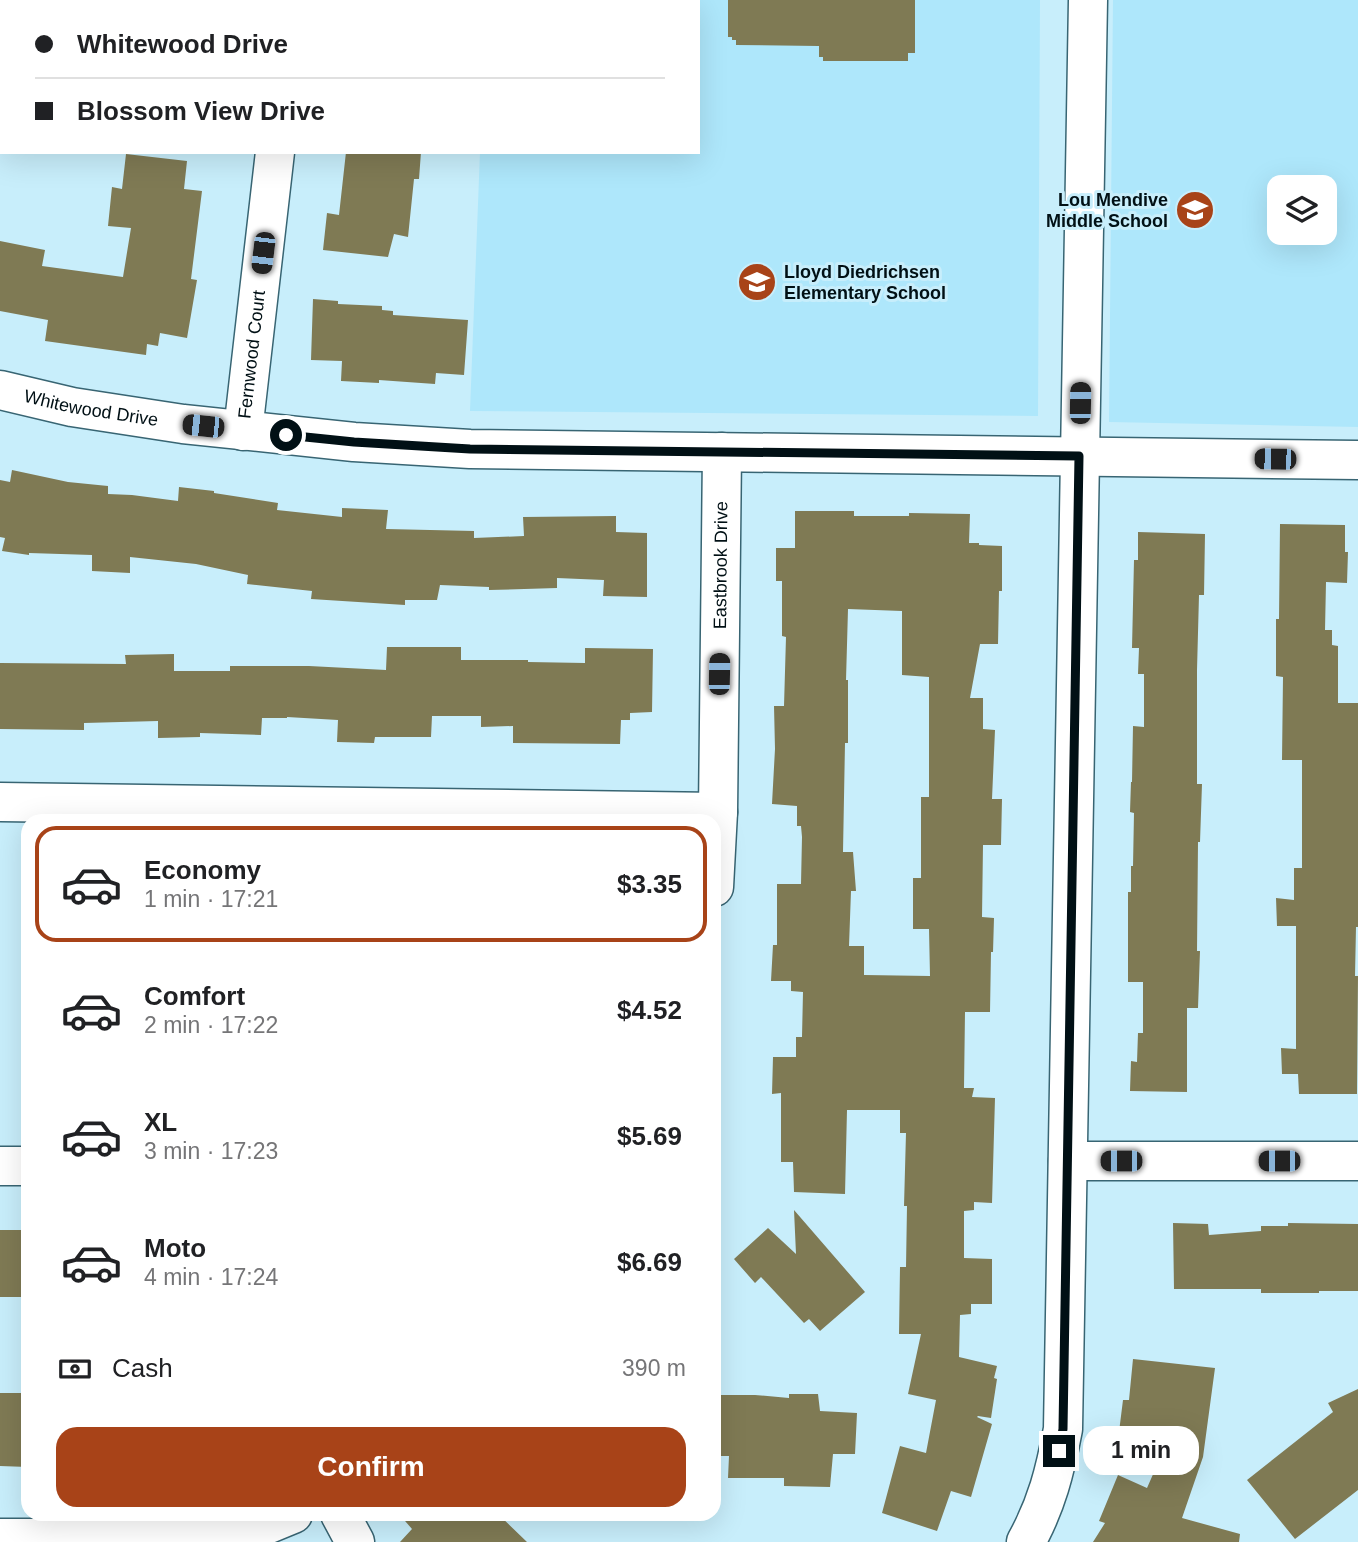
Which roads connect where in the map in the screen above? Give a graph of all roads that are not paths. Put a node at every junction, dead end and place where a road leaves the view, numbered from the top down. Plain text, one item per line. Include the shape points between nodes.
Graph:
1 (1088, 0) edge
2 (275, 154) edge
3 (0, 390) edge
4 (243, 430) junction
5 (722, 452) junction
6 (1079, 456) junction
7 (1358, 460) edge
8 (0, 802) edge
9 (718, 812) joint
10 (1068, 1161) junction
11 (1358, 1161) edge
12 (0, 1166) edge
13 (21, 1166) edge
14 (275, 1521) edge
15 (344, 1521) edge
16 (0, 1538) edge
17 (355, 1542) edge
18 (1026, 1542) edge

1 - 6 street
2 - 4 street, Fernwood Court
3 - 4 street, Whitewood Drive via 128,417
4 - 5 street, Whitewood Drive via 470,449
5 - 6 street, Whitewood Drive
5 - 9 street, Eastbrook Drive
6 - 7 street, Whitewood Drive
6 - 10 street
8 - 9 street
10 - 11 street
10 - 18 street via 1063,1429 1055,1473
12 - 13 street
14 - 16 street via 219,1538
15 - 17 street

